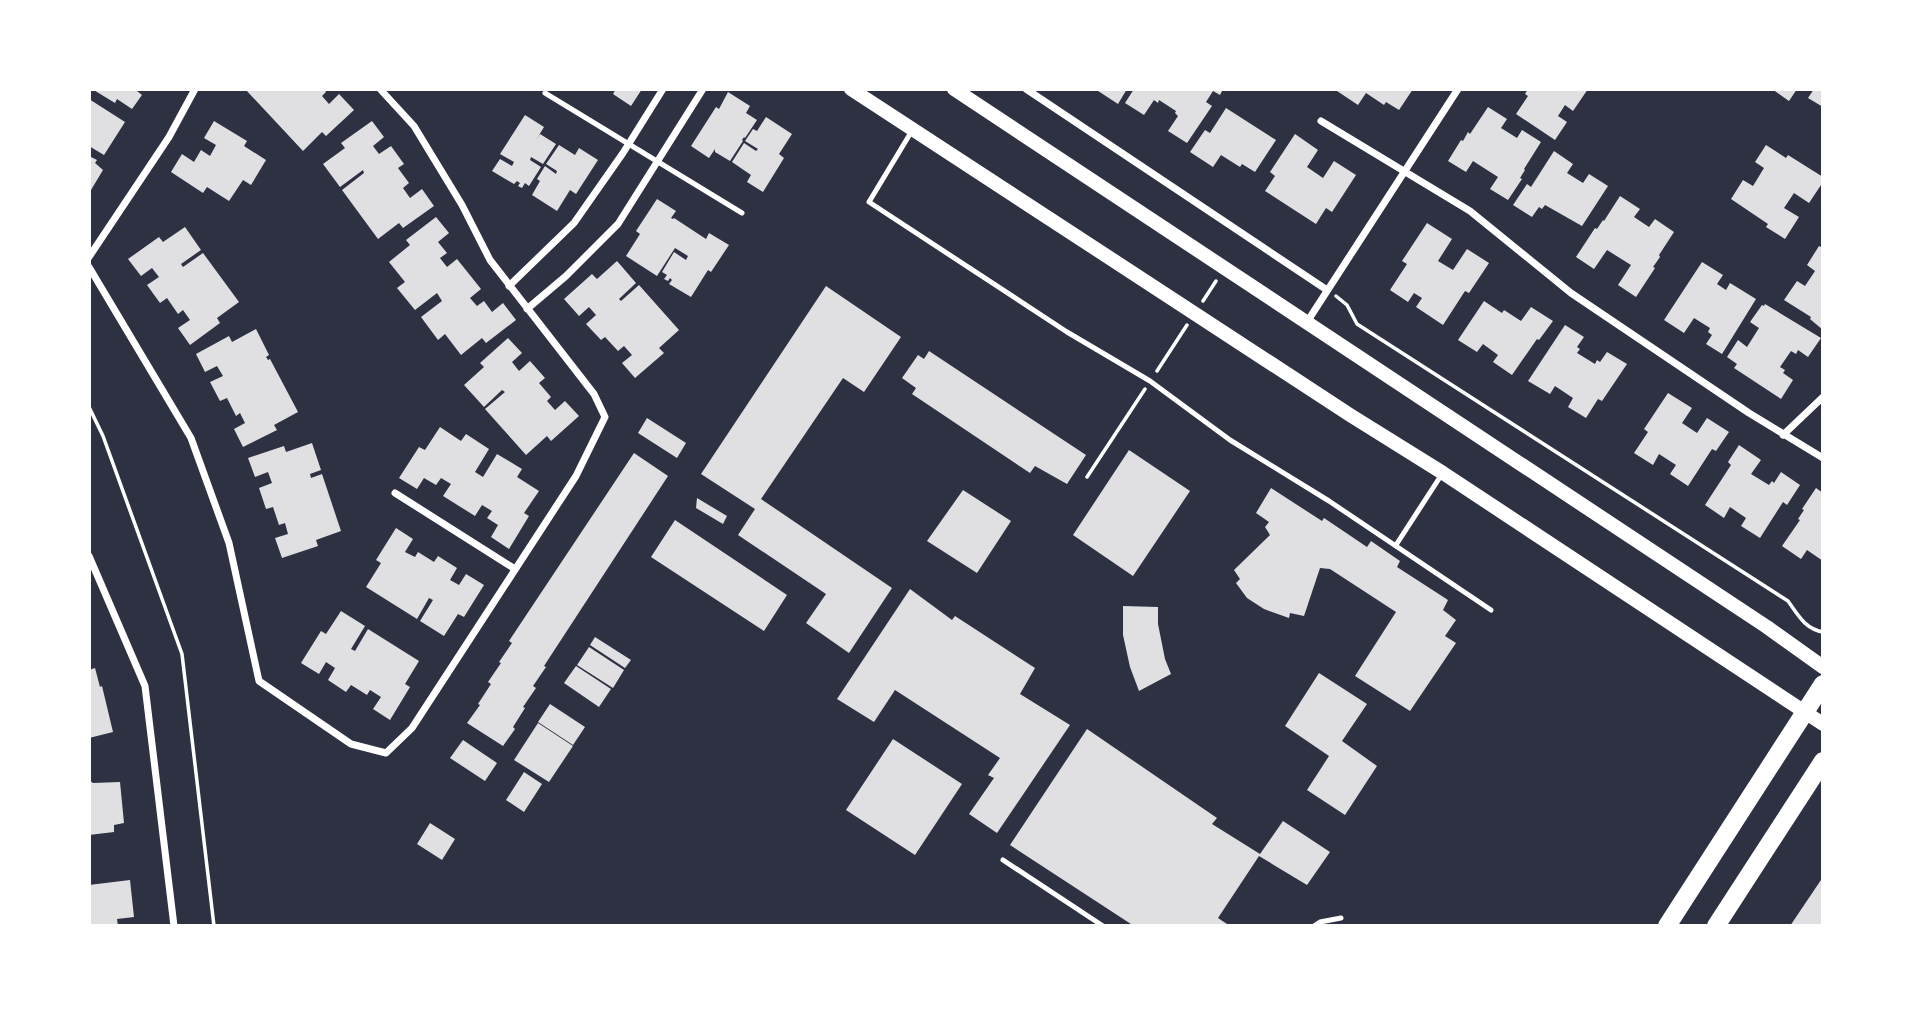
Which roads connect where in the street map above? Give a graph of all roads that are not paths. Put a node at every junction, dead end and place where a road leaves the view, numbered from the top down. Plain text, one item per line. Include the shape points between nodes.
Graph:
1 (195, 89) edge
2 (380, 89) edge
3 (663, 89) edge
4 (703, 89) edge
5 (851, 89) edge
6 (954, 89) edge
7 (1026, 89) edge
8 (1458, 89) edge
9 (545, 93) dead end
10 (1321, 121) dead end
11 (913, 130) junction
12 (628, 144) junction
13 (657, 162) junction
14 (1404, 171) junction
15 (742, 213) dead end
16 (89, 257) edge
17 (89, 267) edge
18 (509, 286) junction
19 (1327, 290) junction
20 (527, 309) junction
21 (1306, 323) junction
22 (1823, 397) edge
23 (1783, 435) junction
24 (1823, 458) edge
25 (1443, 473) junction
26 (395, 493) dead end
27 (1396, 545) junction
28 (89, 556) edge
29 (515, 569) junction
30 (1492, 610) dead end
31 (1823, 667) edge
32 (1823, 684) edge
33 (1805, 711) junction
34 (1823, 724) edge
35 (1823, 761) edge
36 (1003, 860) dead end
37 (1341, 918) dead end
38 (174, 926) edge
39 (1102, 926) edge
40 (1314, 926) edge
41 (1667, 926) edge
42 (1716, 926) edge

1 - 16 street via 169,137
2 - 18 street via 414,126
3 - 12 street
4 - 13 street
5 - 11 main road
6 - 21 main road
7 - 19 street
8 - 14 street
9 - 12 lane
10 - 14 street
11 - 25 main road
11 - 27 lane via 869,202
12 - 13 lane
12 - 18 street via 574,223
13 - 15 lane
13 - 20 street via 618,224
14 - 19 street
14 - 23 street via 1470,211 1571,293
17 - 29 street via 191,438 229,543 259,681 351,744 386,753 412,728
18 - 20 street
19 - 21 street
20 - 29 street via 594,394 606,417 576,476
21 - 31 main road
22 - 23 street
23 - 24 street
25 - 27 lane
25 - 33 main road
26 - 29 street
27 - 30 lane
28 - 38 street via 145,686
32 - 33 main road
33 - 34 main road
33 - 41 main road
35 - 42 main road
36 - 39 lane
37 - 40 lane

